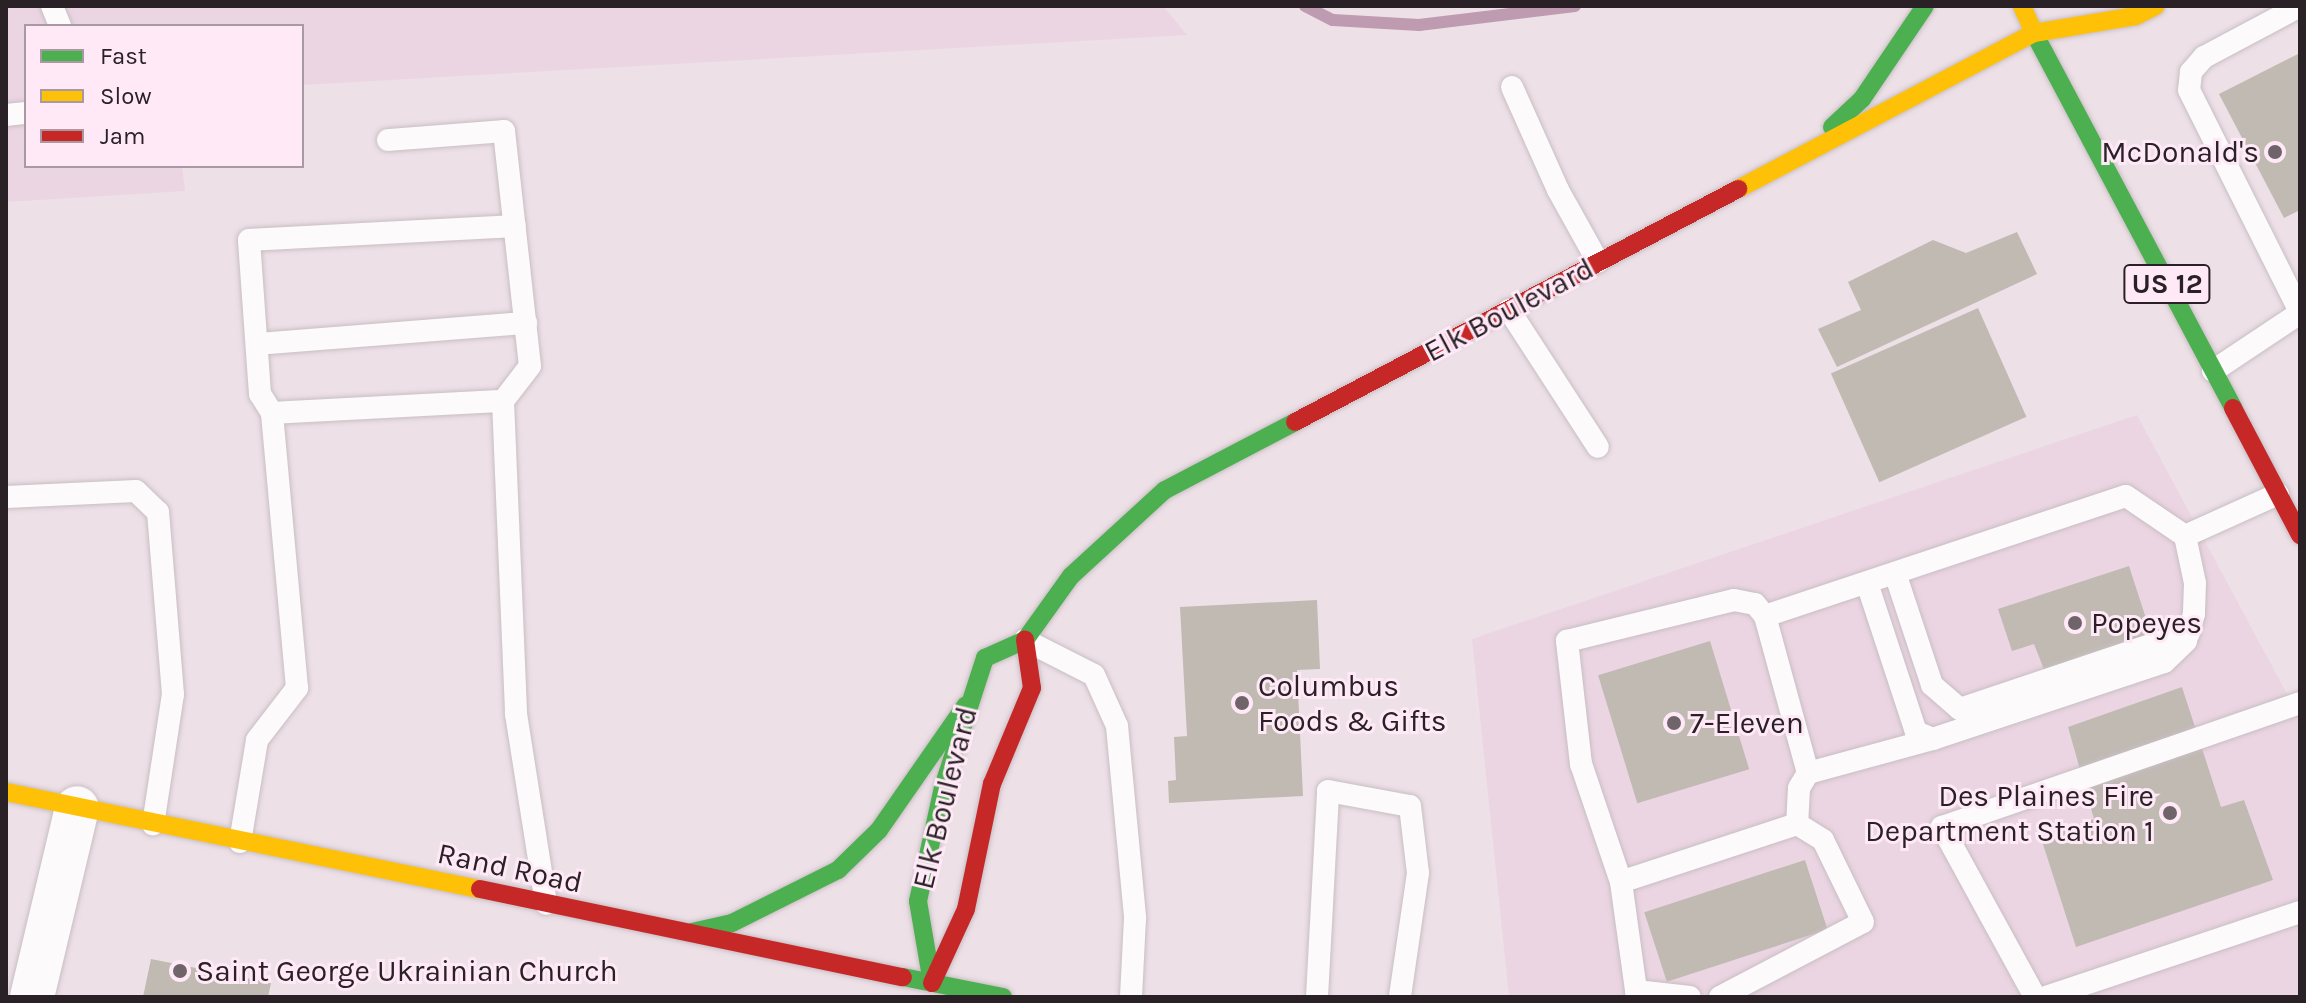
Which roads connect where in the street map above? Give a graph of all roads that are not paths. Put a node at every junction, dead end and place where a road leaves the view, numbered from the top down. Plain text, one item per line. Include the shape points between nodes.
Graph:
1 (1925, 6) edge
2 (2022, 6) edge
3 (2062, 6) edge
4 (2156, 6) edge
5 (2300, 6) edge
6 (2034, 33) junction
7 (1512, 87) dead end
8 (388, 140) dead end
9 (1802, 155) junction
10 (515, 226) junction
11 (1598, 262) junction
12 (1509, 310) junction
13 (2300, 312) edge
14 (526, 323) junction
15 (257, 344) junction
16 (2213, 371) junction
17 (503, 401) junction
18 (272, 413) junction
19 (1598, 447) dead end
20 (2278, 494) junction
21 (6, 497) edge
22 (2300, 535) edge
23 (2185, 536) junction
24 (1895, 573) junction
25 (1867, 583) junction
26 (1765, 616) junction
27 (2189, 632) junction
28 (1025, 640) junction
29 (2300, 703) edge
30 (966, 705) junction
31 (1933, 739) junction
32 (1808, 773) junction
33 (6, 792) edge
34 (77, 808) junction
35 (153, 824) junction
36 (1797, 824) junction
37 (240, 842) junction
38 (1621, 882) junction
39 (546, 904) junction
40 (2300, 912) edge
41 (688, 933) junction
42 (932, 990) edge
43 (1636, 994) edge
44 (32, 997) edge
45 (1003, 997) edge
46 (1131, 997) edge
47 (1317, 997) edge
48 (1400, 997) edge
49 (1690, 997) edge
50 (1720, 997) edge
51 (2035, 997) edge
52 (2046, 997) edge

1 - 9 main road via 1862,99
2 - 6 main road
3 - 6 main road, Elk Boulevard
4 - 6 main road, Elk Boulevard via 2136,16
5 - 13 lane via 2204,57 2191,72 2189,90
6 - 9 main road, Elk Boulevard
6 - 16 main road, US 12
7 - 11 lane via 1558,190
8 - 10 lane via 504,131
9 - 11 main road, Elk Boulevard
10 - 14 lane
10 - 15 lane via 249,240
11 - 12 main road, Elk Boulevard
12 - 19 lane
12 - 28 main road, Elk Boulevard via 1165,490 1071,576
13 - 16 lane
14 - 15 lane
14 - 17 lane via 530,366
15 - 18 lane via 260,394
16 - 20 main road, US 12
17 - 18 lane
17 - 39 lane via 516,714 522,778
18 - 37 lane via 297,688 257,740
20 - 22 main road, US 12
20 - 23 lane
21 - 35 lane via 136,491 158,512 173,694
23 - 24 lane via 2126,496
23 - 27 lane via 2195,583
24 - 25 lane
24 - 27 lane via 1932,685 1960,709
25 - 26 lane
25 - 31 lane via 1916,732
26 - 32 lane
26 - 38 lane via 1755,604 1734,600 1567,641 1581,764
27 - 31 lane via 2164,662
28 - 30 main road, Elk Boulevard via 985,658
28 - 42 main road, Elk Boulevard via 1032,688 992,784 966,909
28 - 46 lane via 1094,675 1117,726 1135,918
29 - 51 lane via 1942,827
30 - 41 main road via 879,830 838,870 732,923
30 - 42 main road, Elk Boulevard via 918,901
31 - 32 lane
32 - 36 lane via 1799,788
33 - 34 main road, Rand Road
34 - 35 main road, Rand Road
34 - 44 street
35 - 37 main road, Rand Road
36 - 38 lane
36 - 50 lane via 1823,840 1863,922
37 - 39 main road, Rand Road
38 - 43 lane
39 - 41 main road, Rand Road
40 - 52 lane
41 - 42 main road, Rand Road
42 - 45 main road, Rand Road
43 - 49 lane
47 - 48 lane via 1328,791 1410,806 1418,873

